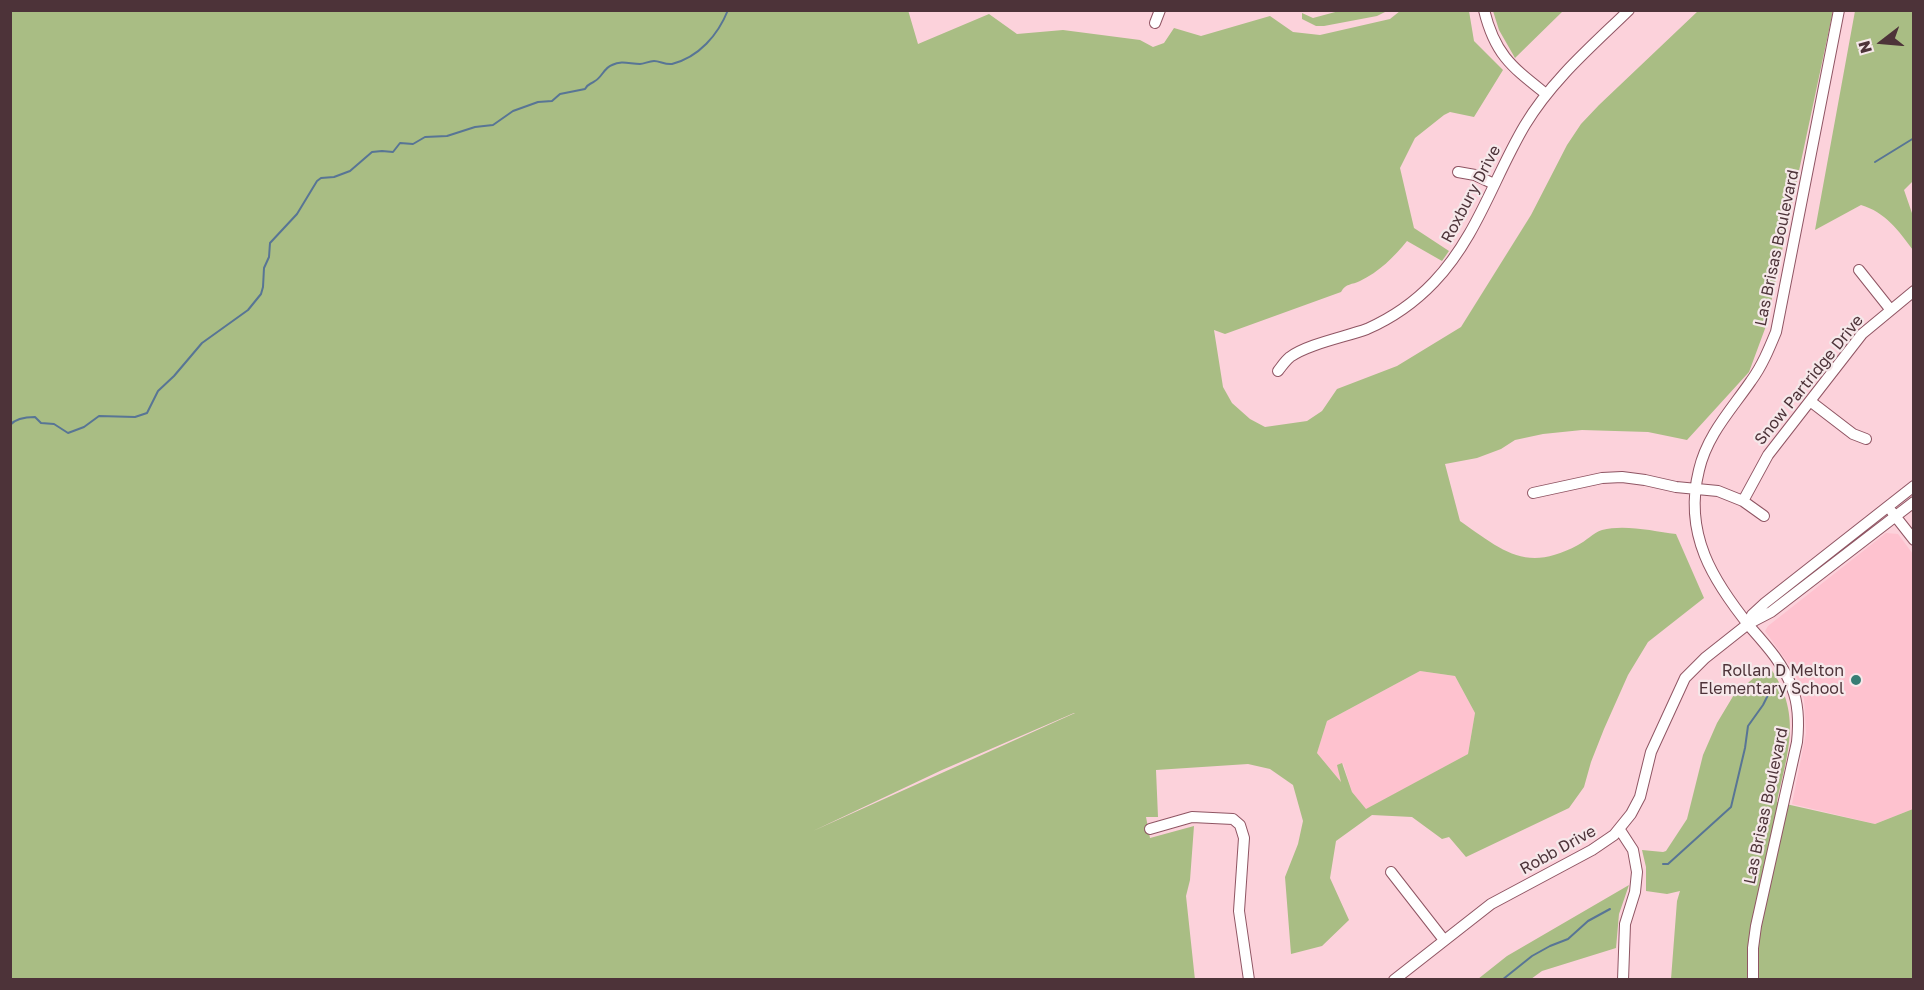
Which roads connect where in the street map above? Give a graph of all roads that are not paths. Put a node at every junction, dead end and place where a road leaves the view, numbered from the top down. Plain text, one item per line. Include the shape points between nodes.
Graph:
1 (1160, 10) edge
2 (1484, 10) edge
3 (1629, 10) edge
4 (1839, 10) edge
5 (1155, 23) dead end
6 (1546, 94) junction
7 (1458, 172) dead end
8 (1494, 184) junction
9 (1859, 270) dead end
10 (1914, 291) edge
11 (1890, 309) junction
12 (1278, 371) dead end
13 (1810, 401) junction
14 (1866, 439) dead end
15 (1914, 486) edge
16 (1695, 490) junction
17 (1533, 493) dead end
18 (1743, 501) junction
19 (1914, 502) edge
20 (1888, 506) junction
21 (1764, 516) dead end
22 (1895, 516) junction
23 (1914, 540) edge
24 (1748, 624) junction
25 (1150, 829) dead end
26 (1620, 830) junction
27 (1391, 872) dead end
28 (1444, 940) junction
29 (1249, 980) edge
30 (1395, 980) edge
31 (1623, 980) edge
32 (1753, 980) edge

1 - 5 street
2 - 6 street via 1505,59
3 - 6 street, Roxbury Drive
4 - 16 street, Las Brisas Boulevard via 1776,332 1761,366 1710,440
6 - 8 street, Roxbury Drive via 1525,124
7 - 8 street
8 - 12 street, Roxbury Drive via 1459,251 1426,290 1376,325 1292,355
9 - 11 street
10 - 11 street, Snow Partridge Drive
11 - 13 street, Snow Partridge Drive via 1862,334
13 - 14 street via 1853,434
13 - 18 street, Snow Partridge Drive via 1768,455
15 - 20 street, Robb Drive
16 - 17 street via 1612,477
16 - 18 street via 1719,491
16 - 24 street, Las Brisas Boulevard via 1696,528 1706,562
18 - 21 street
19 - 22 street, Robb Drive
20 - 22 street
20 - 24 street, Robb Drive via 1765,603
22 - 23 street
22 - 24 street, Robb Drive via 1771,612
24 - 26 street, Robb Drive via 1685,678 1651,752 1640,797
24 - 32 street, Las Brisas Boulevard via 1787,675 1798,717 1797,742 1756,927
25 - 29 street via 1192,817 1233,819 1240,825 1244,838 1239,902
26 - 28 street, Robb Drive via 1592,850 1491,904
26 - 31 street via 1633,850 1637,872 1625,924
27 - 28 street
28 - 30 street, Robb Drive

